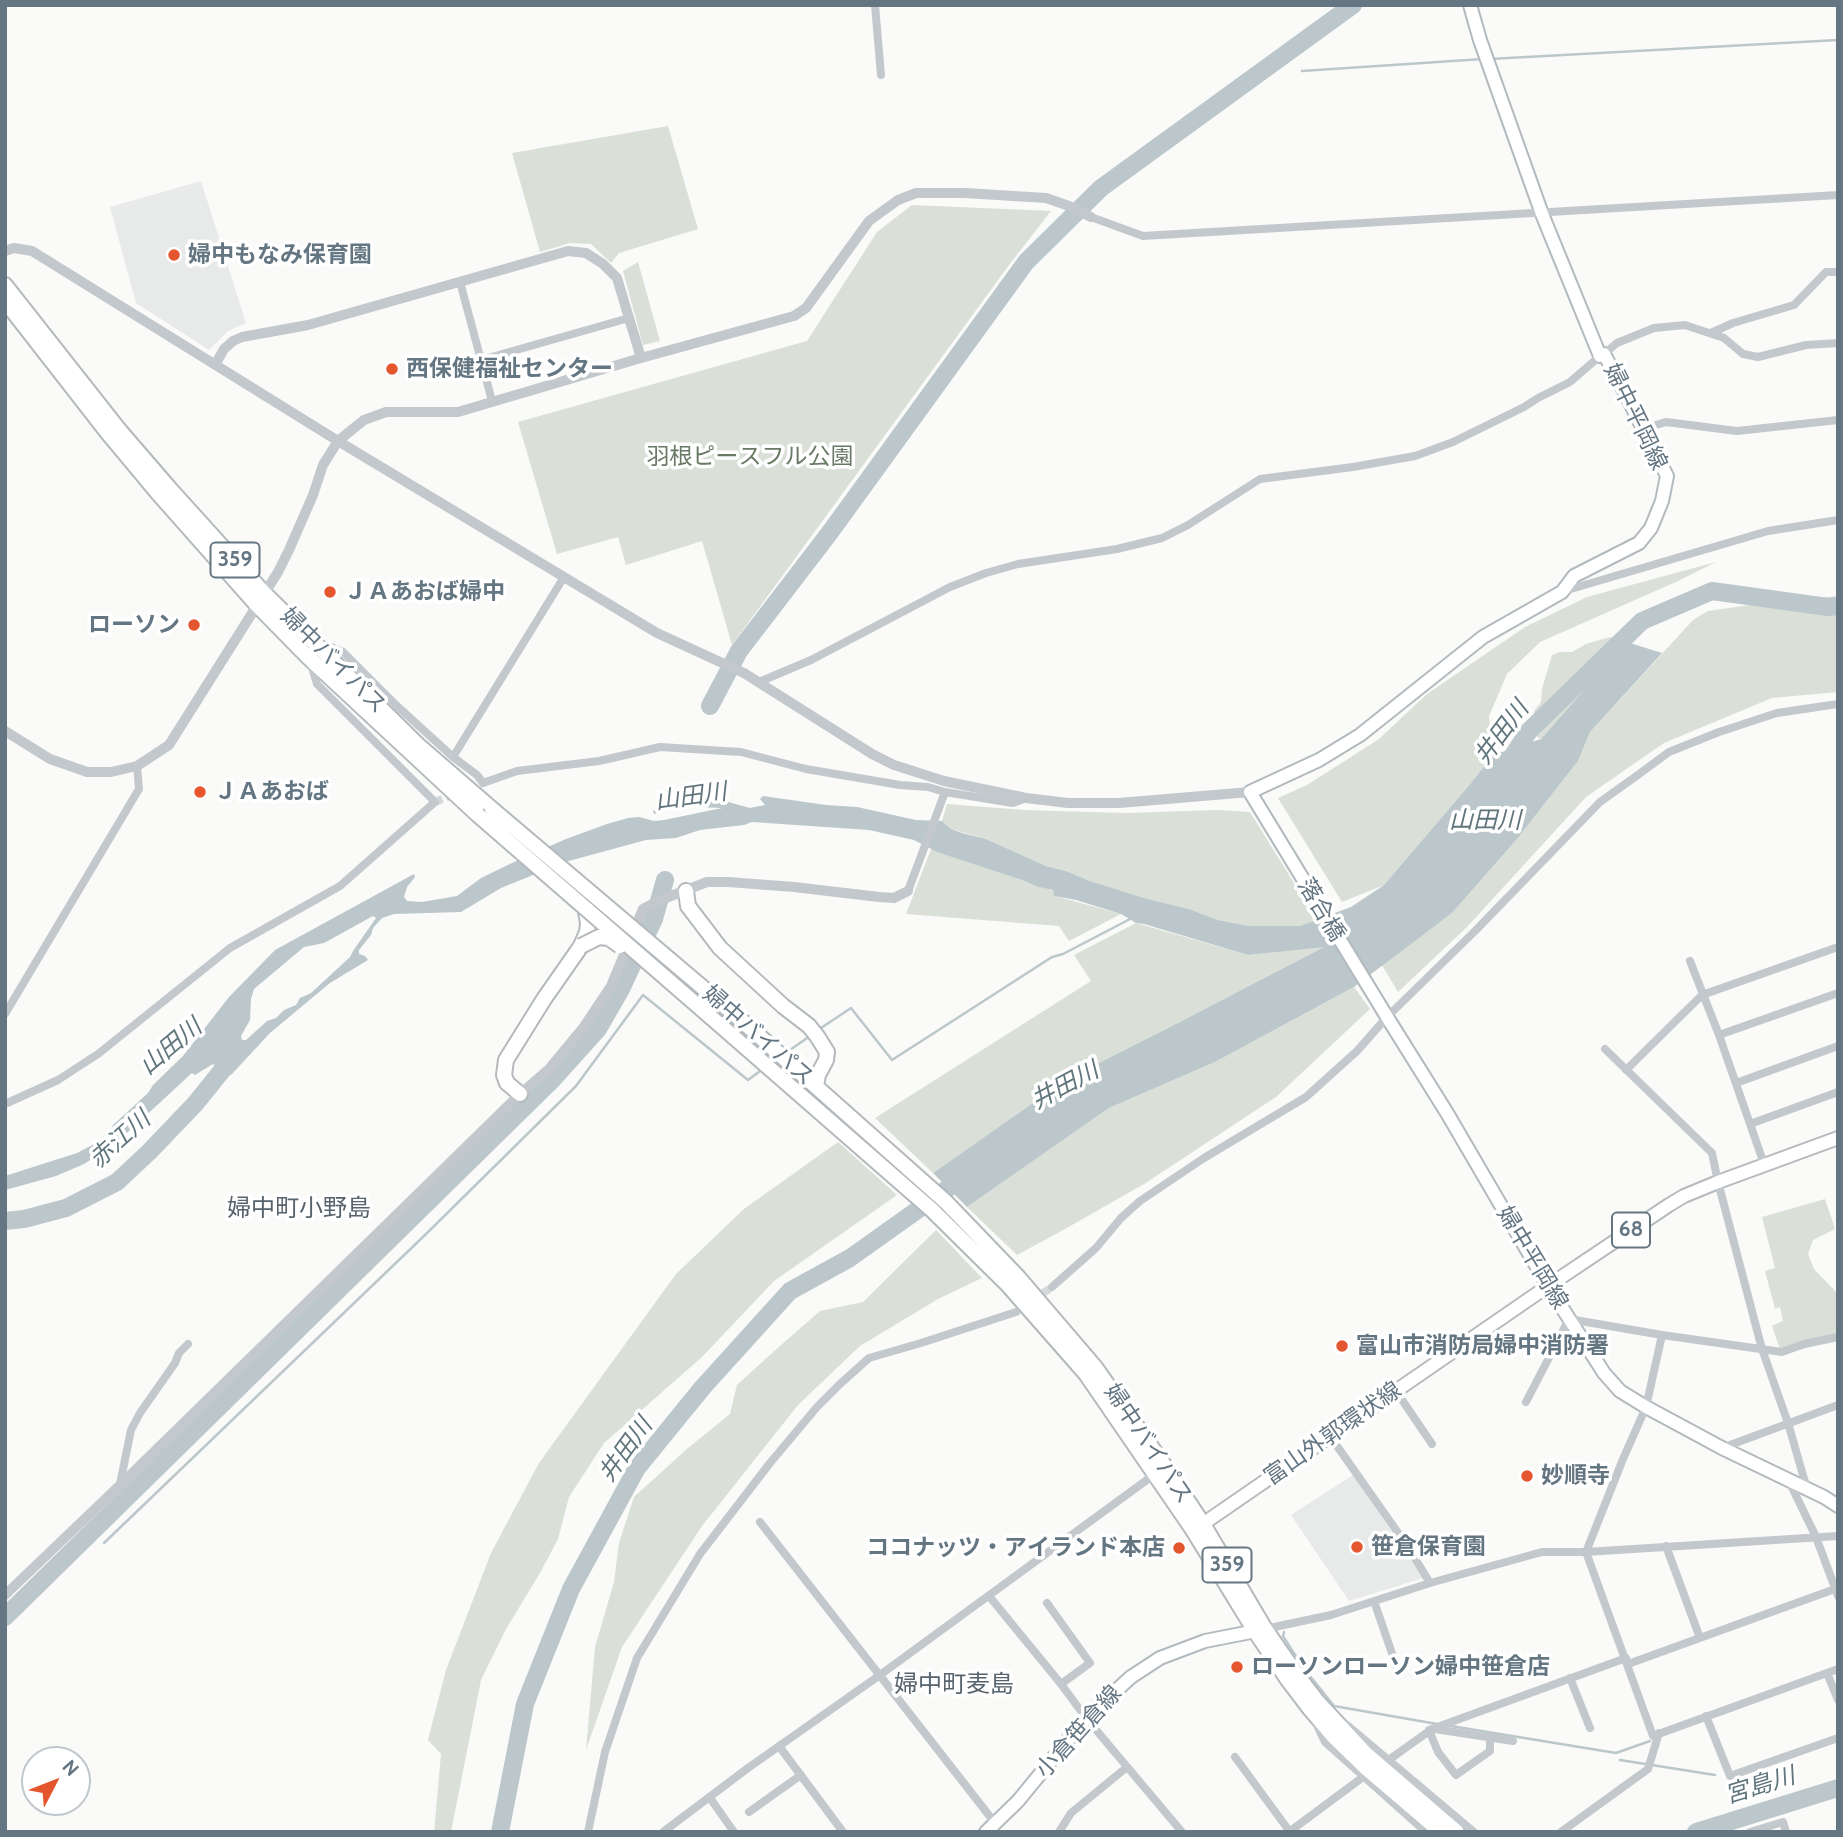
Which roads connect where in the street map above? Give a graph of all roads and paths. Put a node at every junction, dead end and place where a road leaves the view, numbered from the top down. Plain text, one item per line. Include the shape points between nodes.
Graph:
1 (875, 5) edge
2 (1470, 5) edge
3 (881, 75) dead end
4 (1838, 195) edge
5 (1542, 214) junction
6 (1091, 218) joint
7 (5, 251) edge
8 (1838, 272) edge
9 (460, 282) junction
10 (5, 285) edge
11 (5, 301) edge
12 (629, 318) junction
13 (1711, 333) junction
14 (1838, 344) edge
15 (1602, 355) junction
16 (641, 358) junction
17 (481, 360) junction
18 (215, 365) junction
19 (492, 401) junction
20 (1838, 420) edge
21 (1643, 429) junction
22 (338, 442) junction
23 (1838, 520) edge
24 (564, 577) junction
25 (1562, 592) junction
26 (261, 599) junction
27 (322, 649) junction
28 (308, 657) junction
29 (759, 682) junction
30 (1838, 704) edge
31 (5, 731) edge
32 (453, 757) junction
33 (137, 766) junction
34 (945, 794) junction
35 (1253, 797) junction
36 (1026, 798) junction
37 (485, 812) junction
38 (908, 891) joint
39 (680, 892) junction
40 (585, 906) junction
41 (581, 946) junction
42 (1838, 947) edge
43 (1690, 961) dead end
44 (675, 986) junction
45 (1838, 993) edge
46 (1702, 995) junction
47 (5, 1014) edge
48 (1387, 1017) junction
49 (741, 1020) junction
50 (817, 1035) junction
51 (1719, 1035) junction
52 (1838, 1046) edge
53 (1605, 1049) dead end
54 (1626, 1070) junction
55 (1736, 1083) junction
56 (816, 1086) junction
57 (1838, 1092) edge
58 (520, 1094) junction
59 (5, 1104) edge
60 (1750, 1124) junction
61 (1838, 1138) edge
62 (1764, 1164) junction
63 (1718, 1182) junction
64 (1013, 1281) junction
65 (1548, 1286) junction
66 (1052, 1287) tunnel mouth
67 (1016, 1312) dead end
68 (1569, 1319) junction
69 (1662, 1335) junction
70 (1838, 1337) edge
71 (188, 1344) dead end
72 (1762, 1349) junction
73 (1396, 1391) junction
74 (1526, 1402) dead end
75 (1838, 1405) edge
76 (1646, 1407) junction
77 (1788, 1423) junction
78 (1330, 1436) junction
79 (1432, 1444) dead end
80 (1722, 1448) junction
81 (1155, 1474) junction
82 (1789, 1481) junction
83 (119, 1486) junction
84 (1807, 1489) junction
85 (1838, 1492) edge
86 (1824, 1497) junction
87 (1838, 1506) edge
88 (760, 1521) dead end
89 (1198, 1527) junction
90 (1838, 1536) edge
91 (1816, 1537) junction
92 (1666, 1546) junction
93 (1586, 1552) junction
94 (1430, 1583) junction
95 (1836, 1592) edge
96 (5, 1595) edge
97 (989, 1596) junction
98 (1374, 1601) junction
99 (1047, 1603) dead end
100 (1260, 1630) junction
101 (1700, 1638) junction
102 (1627, 1661) junction
103 (1396, 1668) dead end
104 (1838, 1669) edge
105 (1827, 1673) junction
106 (880, 1675) junction
107 (1570, 1678) junction
108 (1061, 1684) junction
109 (1838, 1700) edge
110 (1313, 1705) junction
111 (1706, 1716) junction
112 (1086, 1718) junction
113 (1590, 1728) dead end
114 (1430, 1730) junction
115 (1659, 1733) junction
116 (1490, 1736) junction
117 (1838, 1738) edge
118 (1513, 1741) dead end
119 (779, 1746) junction
120 (1236, 1756) dead end
121 (1390, 1759) junction
122 (1127, 1767) junction
123 (801, 1775) junction
124 (1363, 1777) junction
125 (710, 1798) junction
126 (749, 1812) dead end
127 (990, 1828) edge
128 (673, 1829) edge
129 (1180, 1831) edge
130 (1290, 1831) edge
131 (588, 1832) edge
132 (663, 1832) edge
133 (734, 1832) edge
134 (843, 1832) edge
135 (1059, 1832) edge
136 (1426, 1832) edge
137 (1441, 1832) edge
138 (1457, 1832) edge
139 (1474, 1832) edge
140 (1561, 1832) edge
141 (1750, 1832) edge
142 (1786, 1832) edge

1 - 3 street
2 - 5 main road, 婦中平岡線
4 - 5 street
5 - 6 street via 1143,236
5 - 15 main road, 婦中平岡線
6 - 16 street via 1046,198 916,193 869,221 806,309
7 - 18 street via 32,251
8 - 13 street via 1826,271 1794,305
9 - 12 street via 568,251 586,253 617,278
9 - 17 street
9 - 18 street via 308,325 242,337 224,349
10 - 26 highway, 婦中バイパス / 359
11 - 26 highway, 婦中バイパス / 359 via 157,492
12 - 16 street
12 - 17 street
13 - 14 street via 1742,354 1758,357 1806,345
13 - 15 street via 1685,324 1654,328 1617,343
15 - 21 main road, 婦中平岡線
15 - 29 street via 1570,382 1453,442 1415,456 1260,479 1162,538 986,573
16 - 19 street
17 - 19 street
18 - 22 street
19 - 22 street via 457,412 386,412 364,420
20 - 21 street via 1737,431 1666,422
21 - 25 main road, 婦中平岡線 via 1667,476 1651,528 1639,543 1574,576
22 - 24 street
22 - 26 street via 323,465 289,550
23 - 25 street via 1768,531
24 - 29 street via 657,633
24 - 32 street
25 - 35 main road, 婦中平岡線 via 1483,637 1360,735
26 - 27 highway, 婦中バイパス / 359
26 - 28 highway, 婦中バイパス / 359
26 - 33 street via 169,745
27 - 32 street via 343,652
27 - 37 highway, 婦中バイパス / 359
28 - 37 highway, 婦中バイパス / 359
28 - 59 street via 317,684 435,802 340,886 230,948 68,1074
29 - 36 street via 894,765
30 - 48 street via 1777,713 1669,752 1600,802
31 - 33 street via 50,759 87,772
32 - 34 street via 483,783 517,771 599,761 660,747 690,747 741,752 806,769 928,787
33 - 47 street via 139,789
34 - 36 street via 1013,803
34 - 38 street
35 - 36 street via 1119,803
35 - 48 main road, 落合橋
37 - 40 highway, 婦中バイパス / 359, bridge
37 - 49 highway, 婦中バイパス / 359, bridge
38 - 39 street via 894,898 728,881 706,882
39 - 50 highway via 720,948
39 - 58 street via 643,909 611,986 549,1069
40 - 41 highway, bridge via 588,923
40 - 44 highway, 婦中バイパス / 359, bridge
41 - 44 highway, bridge via 599,937 609,938
41 - 58 highway via 506,1060 507,1083
42 - 46 street
43 - 46 street
44 - 64 highway, 婦中バイパス / 359, bridge
45 - 51 street
46 - 51 street
46 - 54 street
48 - 65 main road, 婦中平岡線
48 - 66 street via 1306,1097 1140,1201
49 - 50 highway via 803,1065 818,1060
49 - 56 highway, 婦中バイパス / 359
50 - 56 highway via 827,1052
51 - 55 street
52 - 55 street
53 - 54 street
54 - 63 street via 1712,1153
55 - 60 street
56 - 64 highway, 婦中バイパス / 359 via 946,1202
57 - 60 street
58 - 83 street
60 - 62 street
61 - 62 main road, 富山外郭環状線 / 68
62 - 63 main road, 富山外郭環状線 / 68
63 - 65 main road, 富山外郭環状線 / 68 via 1669,1205
63 - 72 street
64 - 81 highway, 婦中バイパス / 359 via 1086,1374
64 - 89 highway, 婦中バイパス / 359 via 1095,1367 1164,1465
65 - 68 main road, 婦中平岡線
65 - 73 main road, 富山外郭環状線 / 68
67 - 131 street via 869,1358 817,1408 770,1463 700,1554 638,1658 605,1752
68 - 69 street
68 - 74 street
68 - 76 main road, 婦中平岡線 via 1604,1373 1620,1391
69 - 72 street
69 - 76 street
70 - 72 street via 1782,1352
71 - 83 street via 131,1430
72 - 77 street
73 - 78 main road, 富山外郭環状線 / 68
73 - 79 street
75 - 77 street
76 - 80 main road, 婦中平岡線
76 - 93 street
77 - 80 street
77 - 84 street
78 - 89 main road, 富山外郭環状線 / 68
78 - 94 street
80 - 82 main road, 婦中平岡線
81 - 89 highway, 婦中バイパス / 359
81 - 97 street
82 - 84 main road, 婦中平岡線
82 - 91 street
83 - 96 street
84 - 86 main road, 婦中平岡線
85 - 86 street
86 - 87 main road, 婦中平岡線
88 - 106 street
89 - 100 highway, 婦中バイパス / 359
90 - 91 street
91 - 92 street
91 - 95 street
92 - 93 street
92 - 101 street
93 - 94 street via 1542,1552
93 - 102 street
94 - 98 street
95 - 101 street
97 - 106 street
97 - 108 street
98 - 100 street
98 - 103 street
99 - 108 street via 1090,1663
100 - 110 highway, 婦中バイパス / 359 via 1297,1675
100 - 112 main road, 小倉笹倉線 via 1205,1641 1160,1658 1131,1676
101 - 102 street
102 - 107 street
102 - 115 street via 1653,1735
104 - 105 street
105 - 109 street
105 - 111 street
106 - 119 street
106 - 127 street
107 - 113 street
107 - 114 street
108 - 112 street
110 - 121 street
110 - 124 street via 1325,1742
110 - 137 highway, 婦中バイパス / 359 via 1334,1737
110 - 138 highway, 婦中バイパス / 359
111 - 115 street
111 - 117 street via 1730,1776
112 - 122 street
112 - 127 main road, 小倉笹倉線
114 - 116 street
114 - 116 street via 1438,1752 1456,1775 1490,1751
114 - 121 street
115 - 140 street via 1648,1769
116 - 118 street
119 - 123 street
119 - 125 street
120 - 130 street
121 - 139 street
122 - 129 street
122 - 135 street via 1071,1813
123 - 126 street
123 - 134 street
124 - 130 street
124 - 136 street
125 - 128 street
125 - 133 street
128 - 132 street
141 - 142 street via 1783,1822

